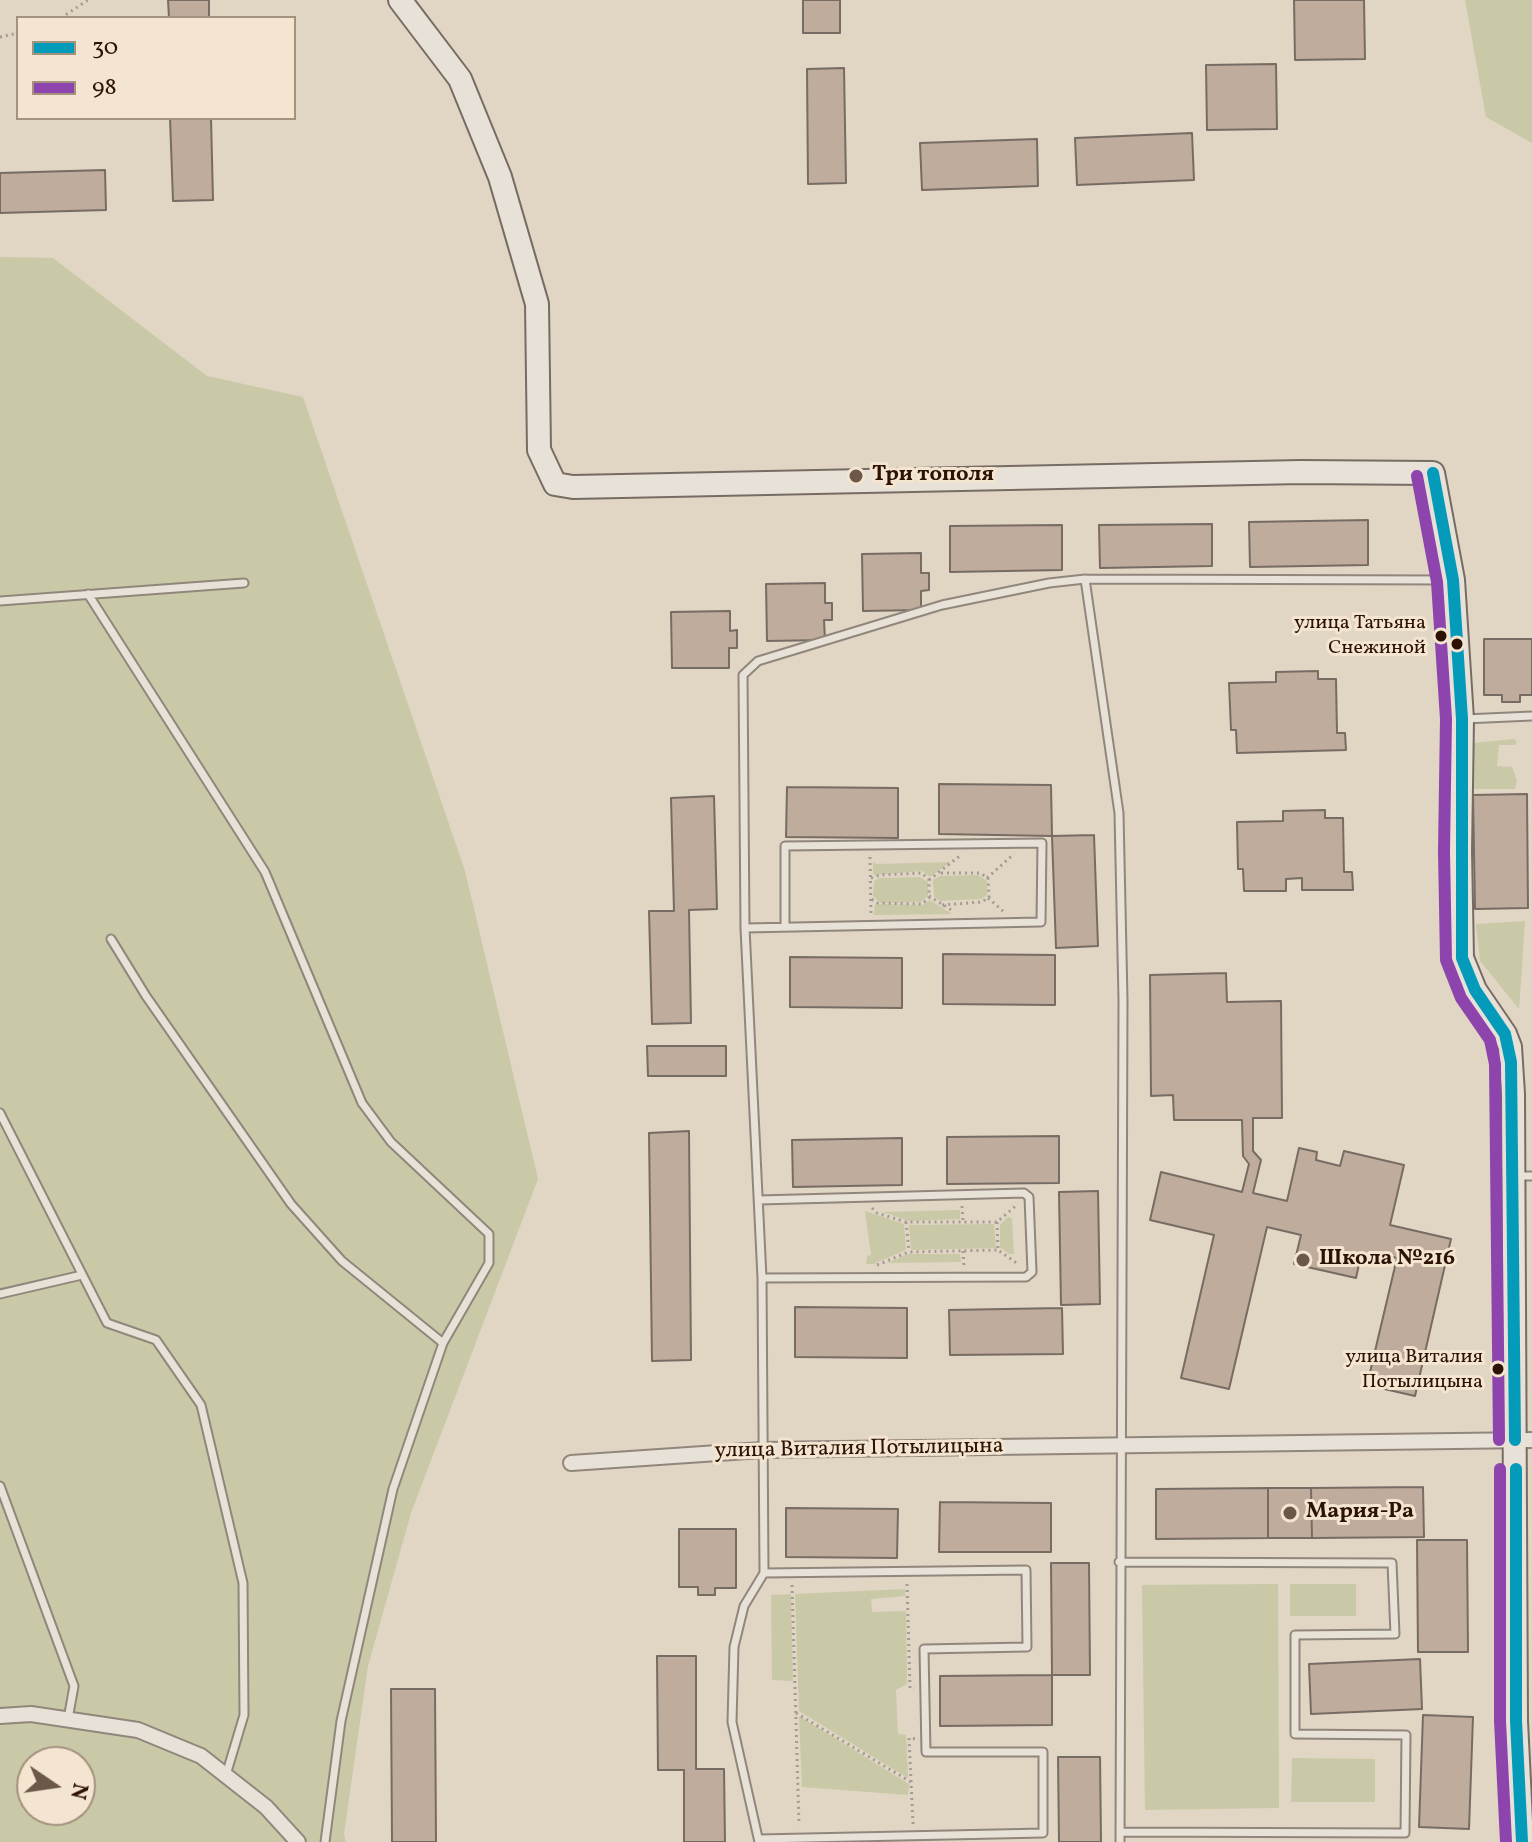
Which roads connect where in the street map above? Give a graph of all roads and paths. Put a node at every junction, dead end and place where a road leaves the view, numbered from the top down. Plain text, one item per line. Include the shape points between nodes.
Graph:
1 (88, 0) edge
2 (400, 0) edge
3 (64, 16) edge
4 (1085, 579) junction
5 (1453, 580) junction
6 (244, 583) dead end
7 (88, 594) junction
8 (0, 601) edge
9 (1532, 716) edge
10 (1462, 719) junction
11 (969, 844) junction
12 (1027, 844) junction
13 (870, 845) junction
14 (941, 873) junction
15 (871, 878) junction
16 (987, 878) junction
17 (929, 880) junction
18 (929, 896) junction
19 (988, 898) junction
20 (871, 899) junction
21 (942, 905) junction
22 (1008, 922) junction
23 (961, 923) junction
24 (871, 925) junction
25 (785, 927) junction
26 (745, 928) junction
27 (111, 939) dead end
28 (0, 1113) edge
29 (1523, 1176) edge
30 (961, 1194) junction
31 (1028, 1195) junction
32 (861, 1197) junction
33 (759, 1200) junction
34 (906, 1222) junction
35 (963, 1222) junction
36 (997, 1222) junction
37 (998, 1250) junction
38 (909, 1252) junction
39 (1032, 1274) junction
40 (82, 1275) junction
41 (762, 1278) junction
42 (852, 1278) junction
43 (0, 1294) edge
44 (443, 1343) junction
45 (1524, 1440) edge
46 (1121, 1445) junction
47 (762, 1450) junction
48 (571, 1463) dead end
49 (0, 1486) edge
50 (1524, 1553) edge
51 (1119, 1562) junction
52 (764, 1573) junction
53 (790, 1573) junction
54 (796, 1713) junction
55 (0, 1716) edge
56 (68, 1719) junction
57 (1524, 1721) edge
58 (226, 1775) junction
59 (911, 1782) dead end
60 (1120, 1832) junction
61 (1525, 1837) edge
62 (801, 1838) junction
63 (759, 1840) edge
64 (298, 1842) edge
65 (325, 1842) edge
66 (1120, 1842) edge

1 - 3 path
2 - 5 street via 460,79 500,177 537,304 539,450 555,484 1433,473
4 - 5 lane
4 - 26 lane via 942,605 758,661 743,675
4 - 46 lane via 1119,813
5 - 10 street
6 - 7 lane
7 - 8 lane
7 - 44 lane via 265,872 362,1103 391,1142 489,1234 489,1263
9 - 10 lane
10 - 29 street via 1462,958 1510,1047
11 - 12 lane
11 - 13 lane
11 - 14 path
12 - 16 path
12 - 22 lane via 1042,843 1041,922
13 - 15 path
13 - 25 lane via 785,846
14 - 16 path via 980,873
14 - 17 path
15 - 17 path via 922,873
15 - 20 path
16 - 19 path
17 - 18 path
18 - 20 path via 922,904
18 - 21 path
19 - 21 path
19 - 22 path
20 - 24 path
21 - 23 path
22 - 23 lane
23 - 24 lane
24 - 25 lane
25 - 26 lane
26 - 33 lane
27 - 44 lane via 291,1204 342,1261
28 - 40 lane
29 - 45 street
30 - 31 lane
30 - 32 lane
30 - 35 path
31 - 36 path
31 - 39 lane
32 - 33 lane
32 - 34 path via 877,1213
33 - 41 lane
34 - 35 path
34 - 38 path
35 - 36 path
36 - 37 path
37 - 38 path
37 - 39 path
38 - 42 path
39 - 42 lane
40 - 43 lane
40 - 58 lane via 107,1323 156,1340 201,1405 243,1583 244,1715
41 - 42 lane
41 - 47 lane
44 - 65 lane via 393,1489 341,1721
45 - 46 street, улица Виталия Потылицына
45 - 50 street
46 - 47 street, улица Виталия Потылицына
46 - 51 lane
47 - 48 street, улица Виталия Потылицына
47 - 52 lane
49 - 56 lane via 74,1686
50 - 57 street
51 - 60 lane
51 - 60 lane via 1392,1563 1395,1634 1295,1635 1295,1734 1406,1735 1405,1833
52 - 53 lane
52 - 63 lane via 744,1606 734,1647 732,1722
53 - 54 path
53 - 62 lane via 1026,1570 1027,1647 924,1649 926,1752 1043,1752 1043,1833
54 - 59 path
54 - 62 path
55 - 56 street
56 - 58 street via 138,1730 201,1756
57 - 61 street
58 - 64 street
60 - 66 lane
62 - 63 lane

